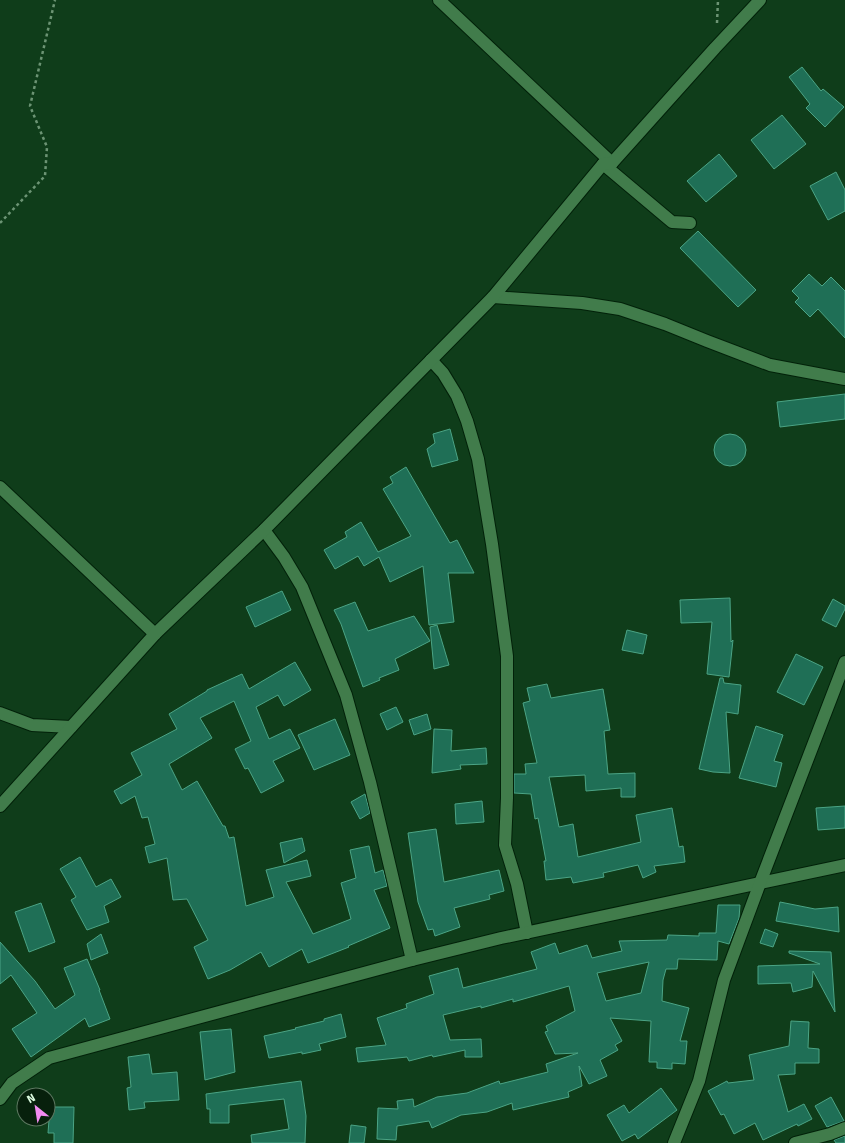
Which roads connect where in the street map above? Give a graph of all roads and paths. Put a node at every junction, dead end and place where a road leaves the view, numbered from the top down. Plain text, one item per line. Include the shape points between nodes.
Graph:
1 (55, 0) edge
2 (439, 0) edge
3 (760, 0) edge
4 (608, 163) junction
5 (0, 223) edge
6 (690, 223) dead end
7 (493, 297) junction
8 (431, 360) junction
9 (845, 378) edge
10 (0, 487) edge
11 (264, 530) junction
12 (156, 634) junction
13 (845, 662) edge
14 (0, 713) edge
15 (71, 727) junction
16 (0, 806) edge
17 (845, 865) edge
18 (760, 882) junction
19 (527, 932) junction
20 (412, 960) junction
21 (0, 1099) edge
22 (845, 1128) edge
23 (674, 1143) edge
24 (795, 1143) edge

1 - 5 path via 30,106 47,146 45,176
2 - 4 street
3 - 4 street
4 - 6 street via 672,222
4 - 7 street
7 - 8 street
7 - 9 street via 582,303 620,309 770,365
8 - 11 street
8 - 19 street via 443,373 457,396 476,451 492,544 507,656 506,845
10 - 12 street
11 - 12 street
11 - 20 street via 302,587 346,695 370,782
12 - 15 street
13 - 18 street
14 - 15 street via 32,725
15 - 16 street
17 - 18 street
18 - 19 street
18 - 23 street via 724,980 699,1081
19 - 20 street
20 - 21 street via 49,1058 12,1084
22 - 24 street

